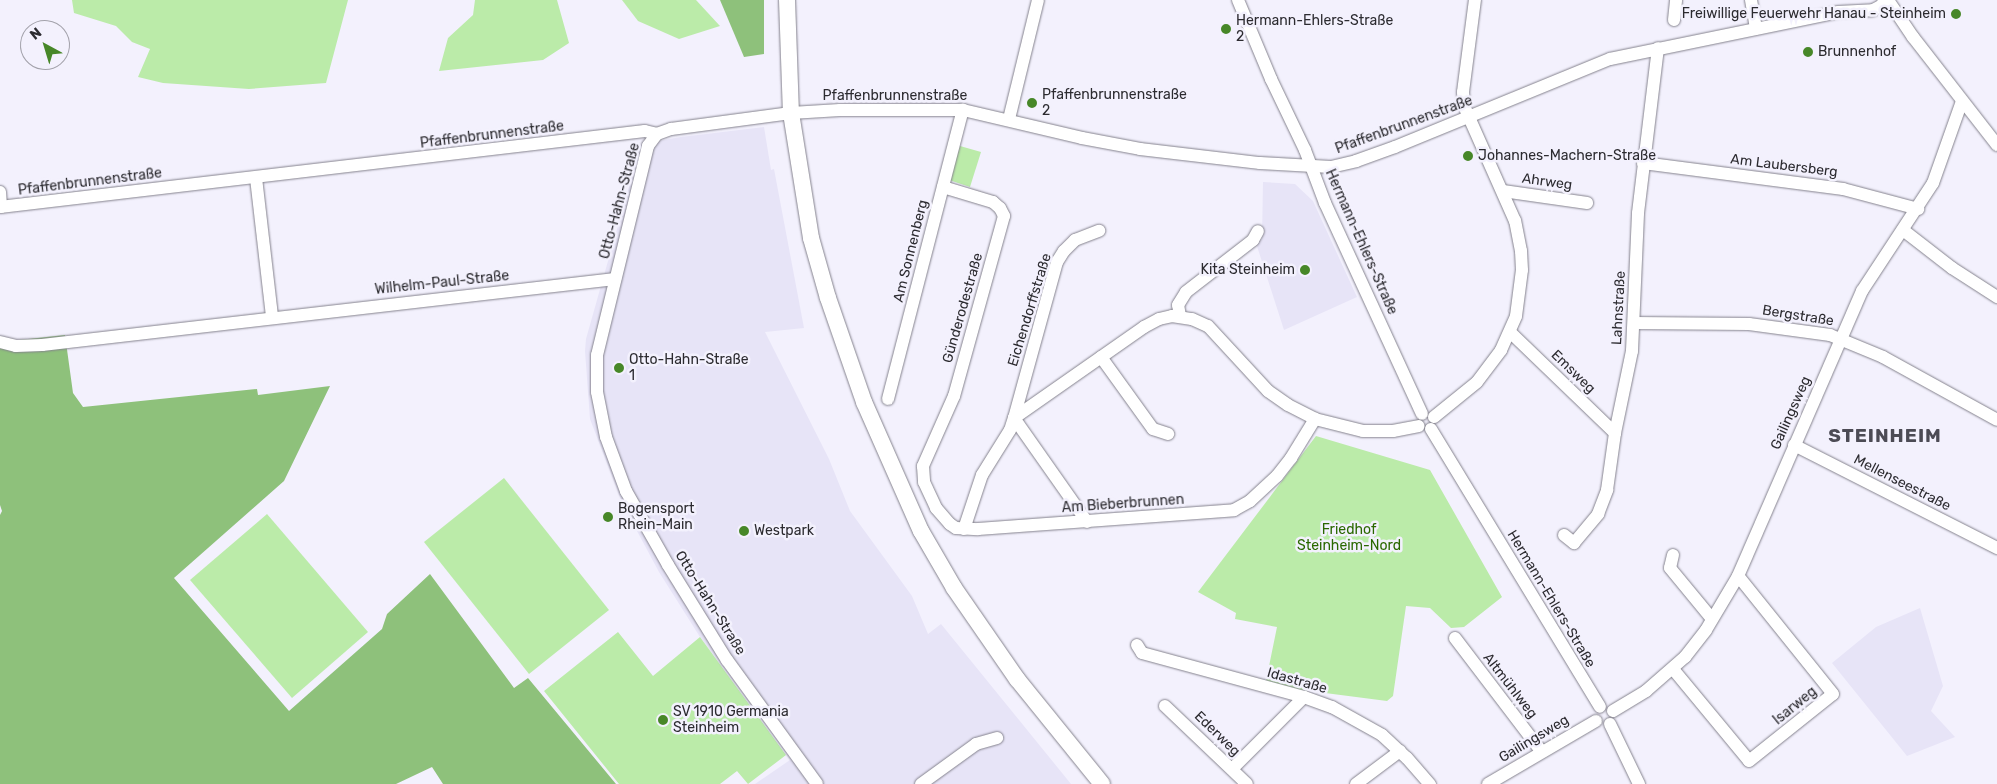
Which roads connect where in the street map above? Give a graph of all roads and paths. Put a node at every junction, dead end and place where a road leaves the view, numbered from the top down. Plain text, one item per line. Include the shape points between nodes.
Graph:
1 (787, 0) edge
2 (1038, 0) edge
3 (1238, 0) edge
4 (1475, 0) edge
5 (1676, 0) edge
6 (1751, 0) edge
7 (1852, 0) edge
8 (1886, 0) edge
9 (1868, 6) edge
10 (1826, 14) junction
11 (1674, 20) dead end
12 (1756, 29) junction
13 (1913, 37) junction
14 (1658, 48) junction
15 (1962, 101) junction
16 (963, 110) junction
17 (792, 113) junction
18 (1468, 118) junction
19 (1009, 119) junction
20 (657, 134) junction
21 (1997, 145) edge
22 (1643, 163) junction
23 (1312, 167) junction
24 (256, 178) junction
25 (942, 188) junction
26 (1503, 191) junction
27 (0, 192) edge
28 (1587, 203) dead end
29 (1, 207) edge
30 (1918, 209) junction
31 (1099, 230) dead end
32 (1903, 230) junction
33 (1258, 231) dead end
34 (615, 279) junction
35 (1997, 297) edge
36 (1180, 316) junction
37 (272, 317) junction
38 (1634, 323) junction
39 (1510, 332) junction
40 (1840, 338) junction
41 (0, 342) edge
42 (1100, 357) junction
43 (888, 399) dead end
44 (1014, 418) junction
45 (1314, 419) junction
46 (1997, 420) edge
47 (1426, 422) junction
48 (1615, 433) junction
49 (1168, 434) dead end
50 (1794, 445) junction
51 (1087, 522) junction
52 (964, 529) junction
53 (1564, 535) dead end
54 (1997, 548) edge
55 (1673, 555) dead end
56 (1738, 576) junction
57 (1712, 620) junction
58 (1455, 638) dead end
59 (1136, 645) dead end
60 (1673, 670) junction
61 (1304, 697) junction
62 (1165, 706) dead end
63 (1600, 708) junction
64 (1613, 711) junction
65 (1596, 721) junction
66 (1610, 724) junction
67 (997, 738) dead end
68 (1400, 751) junction
69 (1542, 752) junction
70 (1232, 770) junction
71 (1101, 781) edge
72 (817, 784) edge
73 (921, 784) edge
74 (1247, 784) edge
75 (1356, 784) edge
76 (1430, 784) edge
77 (1488, 784) edge
78 (1639, 784) edge

1 - 17 main road
2 - 19 street
3 - 23 street, Hermann-Ehlers-Straße via 1270,79
4 - 18 street via 1463,96
5 - 11 street
6 - 12 street
7 - 10 street, Pfaffenbrunnenstraße
8 - 9 street via 1881,6
8 - 13 street
9 - 10 street, Pfaffenbrunnenstraße
9 - 13 street via 1893,18
10 - 12 street, Pfaffenbrunnenstraße
12 - 14 street, Pfaffenbrunnenstraße
13 - 15 street
14 - 18 street, Pfaffenbrunnenstraße via 1610,60
14 - 22 street, Lahnstraße
15 - 21 street
15 - 30 street, Gailingsweg via 1937,174
16 - 17 street, Pfaffenbrunnenstraße
16 - 19 street, Pfaffenbrunnenstraße
16 - 25 street, Am Sonnenberg
17 - 20 street, Pfaffenbrunnenstraße via 672,129
17 - 71 main road via 811,238 825,290 857,384 895,475 921,531 977,622 1038,707
18 - 23 street, Pfaffenbrunnenstraße via 1356,161
18 - 26 street
19 - 23 street, Pfaffenbrunnenstraße via 1140,149
20 - 24 street, Pfaffenbrunnenstraße via 645,131
20 - 34 street, Otto-Hahn-Straße via 648,146
22 - 30 street, Am Laubersberg via 1842,188
22 - 38 street, Lahnstraße
23 - 47 street, Hermann-Ehlers-Straße via 1325,203
24 - 29 street, Pfaffenbrunnenstraße
24 - 37 street
25 - 43 street, Am Sonnenberg
25 - 52 street, Günderodestraße via 993,202 1004,216 954,396 926,458 923,474 942,517 956,528
26 - 28 street, Ahrweg
26 - 39 street via 1515,221 1522,270 1519,302
27 - 29 street
30 - 32 street, Gailingsweg
31 - 44 street, Eichendorffstraße via 1075,240 1057,262
32 - 35 street via 1952,268
32 - 40 street, Gailingsweg via 1865,285
33 - 36 street via 1253,240 1186,292 1178,305
34 - 37 street, Wilhelm-Paul-Straße
34 - 72 street, Otto-Hahn-Straße via 596,373 602,419 616,466 650,536 711,634
36 - 42 street via 1152,322
36 - 45 street via 1202,322 1213,330 1264,388
37 - 41 street, Wilhelm-Paul-Straße via 29,346
38 - 40 street, Bergstraße via 1749,324 1799,329
38 - 48 street, Lahnstraße via 1630,364
39 - 47 street via 1482,377
39 - 48 street, Emsweg
40 - 46 street, Bergstraße via 1883,357
40 - 50 street, Gailingsweg
42 - 44 street
42 - 49 street via 1153,428
44 - 51 street
44 - 52 street via 982,475
45 - 47 street via 1363,432 1393,431
45 - 51 street, Am Bieberbrunnen via 1277,476 1238,509
47 - 63 street, Hermann-Ehlers-Straße
48 - 53 street, Lahnstraße via 1602,506 1574,543
50 - 54 street, Mellenseestraße
50 - 56 street, Gailingsweg
51 - 52 street, Am Bieberbrunnen
55 - 57 street via 1670,568
56 - 57 street, Gailingsweg
56 - 60 street, Isarweg via 1833,694 1749,761
57 - 60 street, Gailingsweg
58 - 69 street, Altmühlweg
59 - 61 street, Idastraße via 1142,653
60 - 64 street, Gailingsweg
61 - 68 street, Idastraße via 1360,722
61 - 70 street
62 - 70 street, Ederweg
63 - 64 street via 1606,706
63 - 65 street via 1595,715
64 - 66 street via 1615,717
65 - 66 street via 1601,725
65 - 69 street, Gailingsweg
66 - 78 street
67 - 73 street via 976,744
68 - 75 street
68 - 76 street, Idastraße
69 - 77 street, Gailingsweg
70 - 74 street, Ederweg

